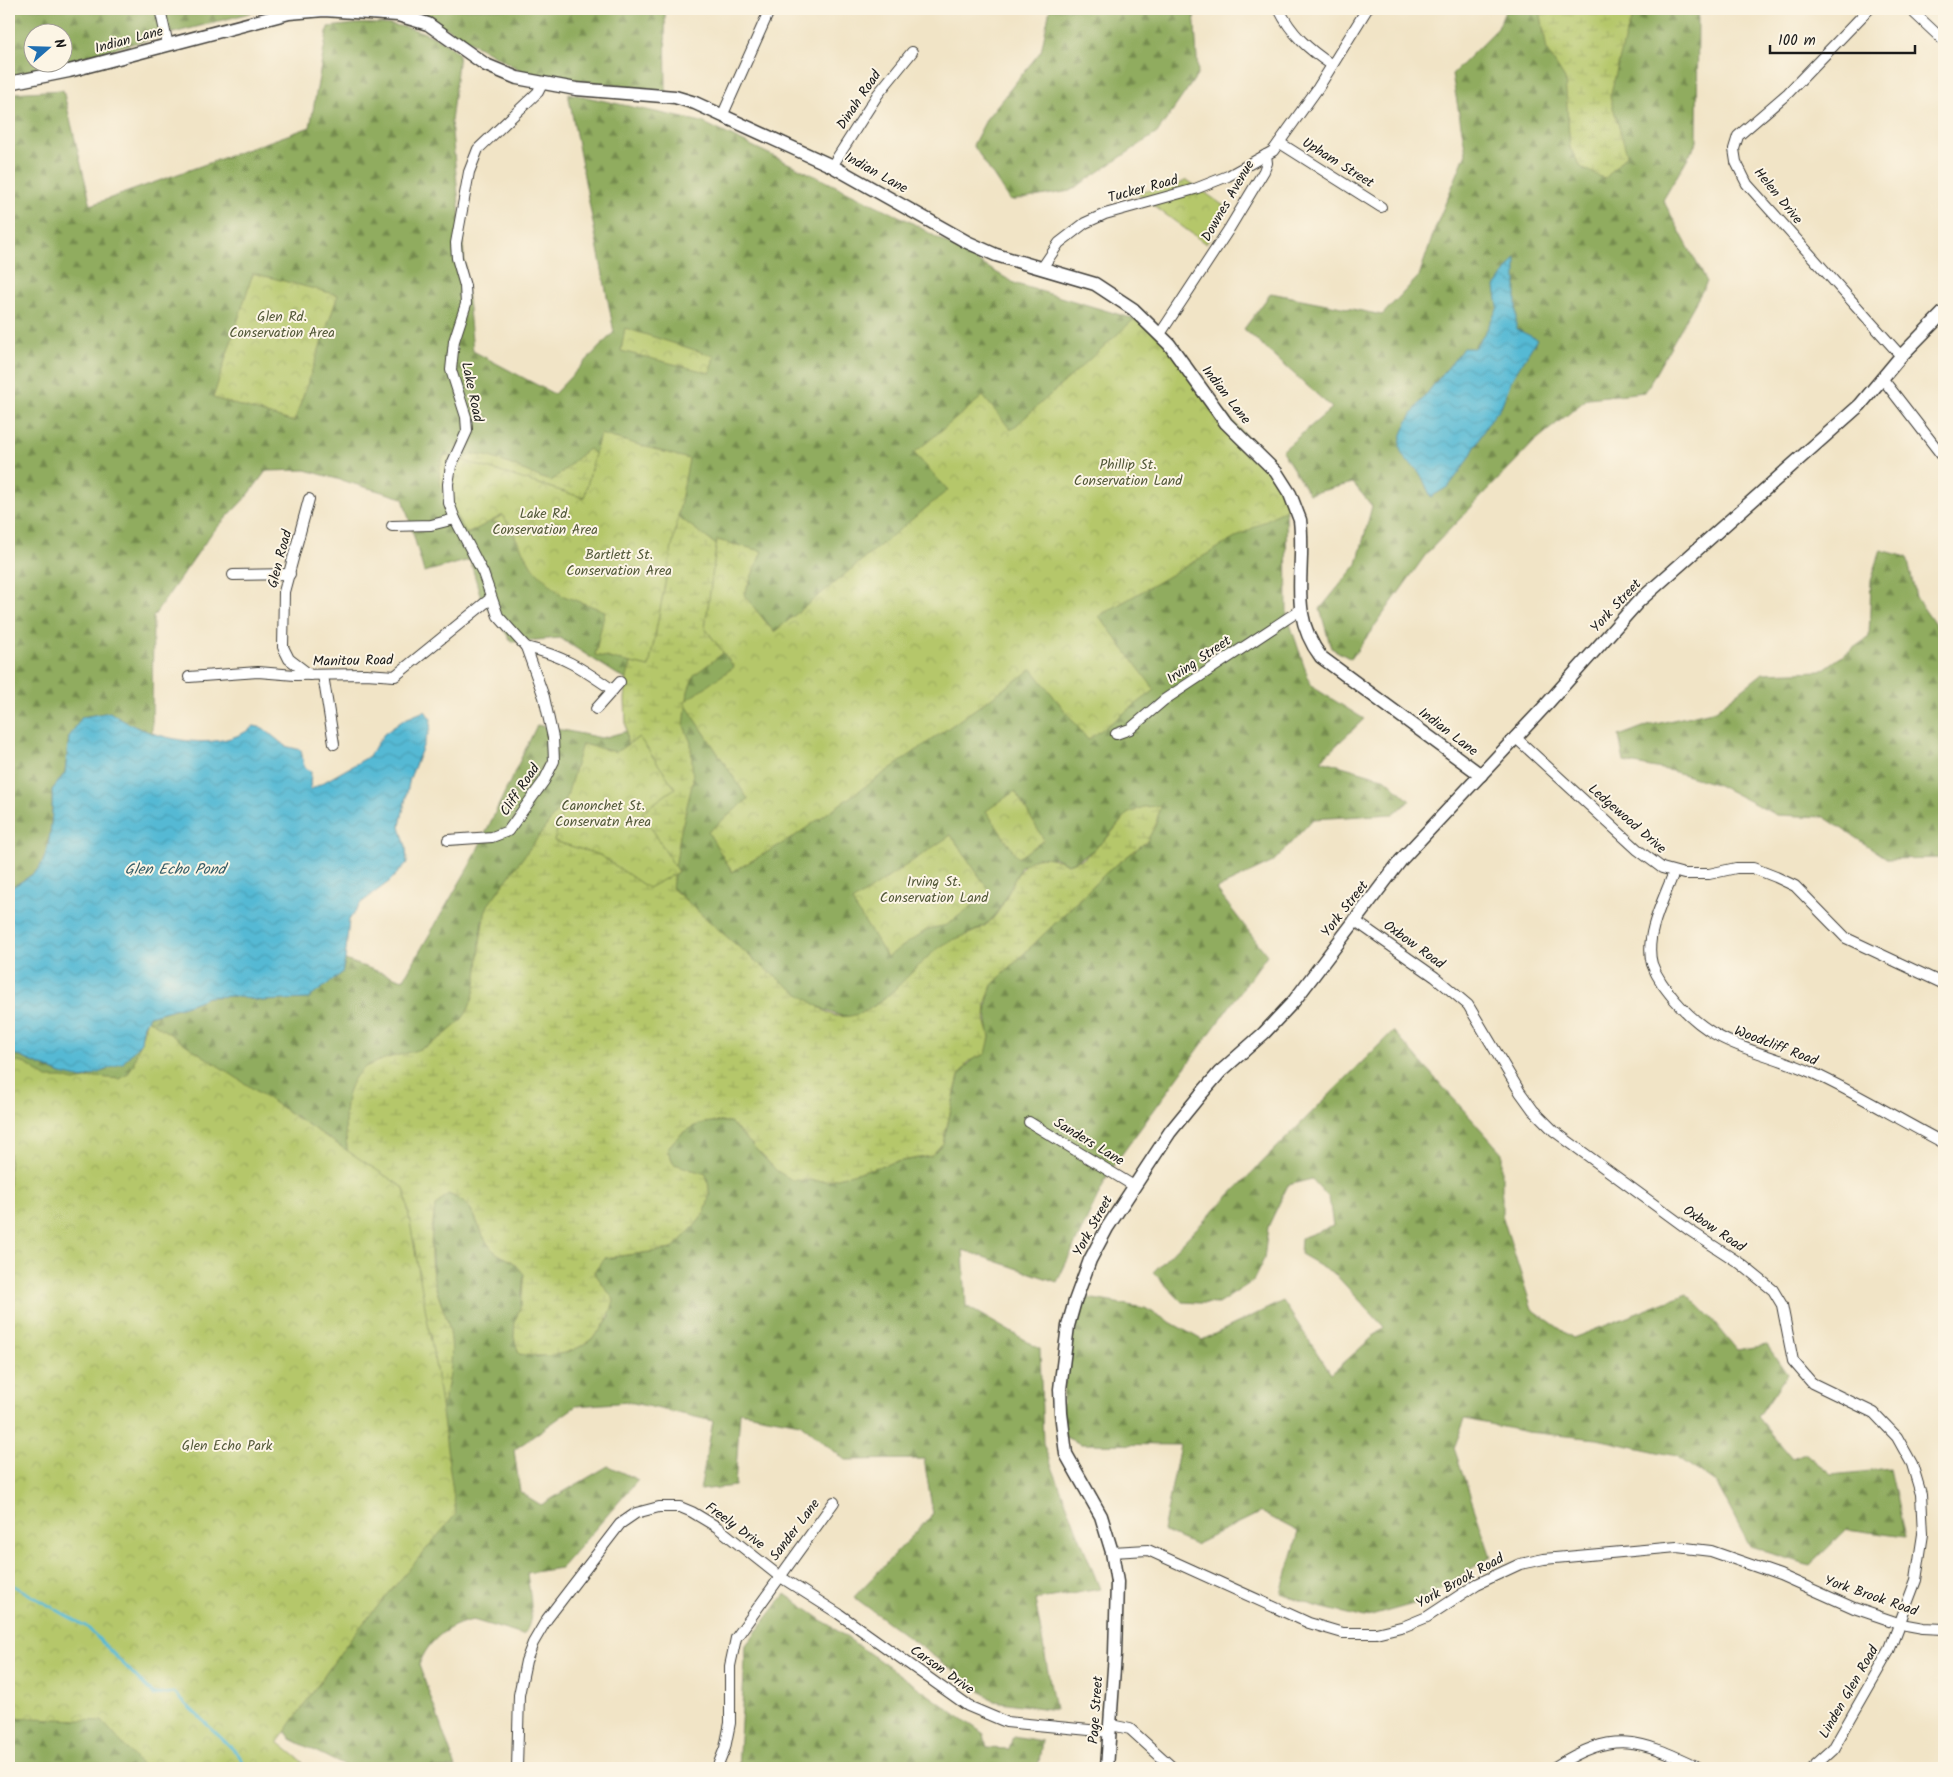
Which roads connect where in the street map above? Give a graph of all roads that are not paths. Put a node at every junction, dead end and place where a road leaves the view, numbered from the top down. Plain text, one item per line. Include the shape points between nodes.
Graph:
1 (160, 9) edge
2 (770, 9) edge
3 (1279, 9) edge
4 (1367, 9) edge
5 (1869, 9) edge
6 (1910, 9) edge
7 (1944, 41) edge
8 (168, 45) junction
9 (912, 52) dead end
10 (1332, 65) junction
11 (9, 83) edge
12 (542, 84) junction
13 (723, 114) junction
14 (1280, 143) junction
15 (1266, 155) junction
16 (832, 166) junction
17 (1381, 207) dead end
18 (1042, 268) junction
19 (1944, 312) edge
20 (1160, 334) junction
21 (1901, 356) junction
22 (1882, 378) junction
23 (1944, 458) edge
24 (309, 500) dead end
25 (455, 519) junction
26 (392, 526) dead end
27 (290, 574) junction
28 (233, 575) dead end
29 (490, 599) junction
30 (1300, 610) junction
31 (526, 647) junction
32 (310, 675) junction
33 (323, 675) junction
34 (190, 677) dead end
35 (596, 708) dead end
36 (1116, 734) dead end
37 (1515, 737) junction
38 (334, 744) dead end
39 (1481, 775) junction
40 (448, 840) dead end
41 (1674, 872) junction
42 (1354, 920) junction
43 (1944, 984) edge
44 (1029, 1122) dead end
45 (1944, 1143) edge
46 (1134, 1186) junction
47 (834, 1502) dead end
48 (1112, 1552) junction
49 (779, 1576) junction
50 (1901, 1624) junction
51 (1944, 1629) edge
52 (1115, 1654) joint
53 (1110, 1729) junction
54 (517, 1768) edge
55 (717, 1768) edge
56 (1107, 1768) edge
57 (1172, 1768) edge
58 (1553, 1768) edge
59 (1700, 1768) edge
60 (1812, 1768) edge

1 - 8 street
2 - 13 street
3 - 10 street via 1303,43
4 - 10 street, Downes Avenue
5 - 21 street, Helen Drive via 1788,92 1738,136 1734,149 1736,162 1747,184
6 - 7 street
8 - 11 street, Indian Lane
8 - 12 street, Indian Lane via 300,12 381,12 428,24 486,65
9 - 16 street, Dinah Road via 878,94
10 - 14 street, Downes Avenue
12 - 13 street, Indian Lane via 605,93 675,97
12 - 25 street, Lake Road via 538,92 478,149 469,172 456,243 466,304 452,351 451,370 466,417 467,431 451,466 448,484
13 - 16 street, Indian Lane
14 - 15 street, Downes Avenue
14 - 17 street, Upham Street
15 - 18 street, Tucker Road via 1228,176 1195,189 1105,214 1085,223 1059,243
15 - 20 street, Downes Avenue via 1264,171
16 - 18 street, Indian Lane via 967,242 996,255
18 - 20 street, Indian Lane via 1081,278 1108,291
19 - 21 street, York Street
20 - 30 street, Indian Lane via 1226,423 1276,472 1293,500 1302,533
21 - 22 street, York Street
22 - 23 street
22 - 37 street, York Street via 1835,429 1638,602
24 - 27 street, Glen Road
25 - 26 street via 431,525
25 - 29 street, Lake Road via 483,573
27 - 28 street
27 - 32 street, Glen Road via 284,592 283,646 289,660
29 - 31 street, Lake Road via 498,616
29 - 33 street, Manitou Road via 395,676
30 - 36 street, Irving Street via 1164,700 1130,729
30 - 39 street, Indian Lane via 1309,639 1321,657
31 - 35 street via 574,662 616,686
31 - 40 street, Cliff Road via 544,697 553,738 551,769 508,831 492,837
32 - 33 street, Manitou Road
32 - 34 street, Manitou Road via 258,672
33 - 38 street
37 - 39 street, York Street
37 - 41 street, Ledgewood Drive via 1638,850 1662,868
39 - 42 street, York Street via 1402,860
41 - 43 street, Ledgewood Drive via 1709,874 1754,868 1776,877 1795,886 1846,938
41 - 45 street, Woodcliff Road via 1653,929 1652,962 1661,984 1683,1009 1703,1028 1723,1040 1813,1073
42 - 46 street, York Street via 1294,1001 1201,1094 1170,1132
42 - 50 street, Oxbow Road via 1435,977 1468,1005 1520,1092 1554,1131 1773,1290 1782,1305 1793,1360 1812,1383 1874,1413 1897,1437 1912,1464 1922,1494 1924,1534 1916,1580
44 - 46 street, Sanders Lane
46 - 48 street, York Street via 1106,1228 1079,1287 1068,1326 1060,1389 1066,1454 1102,1516
47 - 49 street, Sander Lane
48 - 50 street, York Brook Road via 1148,1550 1309,1622 1344,1633 1376,1633 1405,1626 1427,1617 1477,1584 1520,1564 1677,1547 1711,1550
48 - 52 street, York Street via 1117,1582
49 - 53 street, Carson Drive via 839,1614 968,1706 987,1715 1006,1722
49 - 54 street, Freely Drive via 692,1512 659,1507 647,1509 626,1520 547,1619 534,1643 526,1662 520,1695
49 - 55 street via 743,1626 732,1650 730,1723
50 - 51 street, York Brook Road
50 - 60 street, Linden Glen Road via 1890,1651 1833,1749
52 - 53 street, Page Street
53 - 56 street, Page Street
53 - 57 street, Carson Drive via 1130,1729
58 - 59 street via 1598,1746 1626,1741 1653,1746

